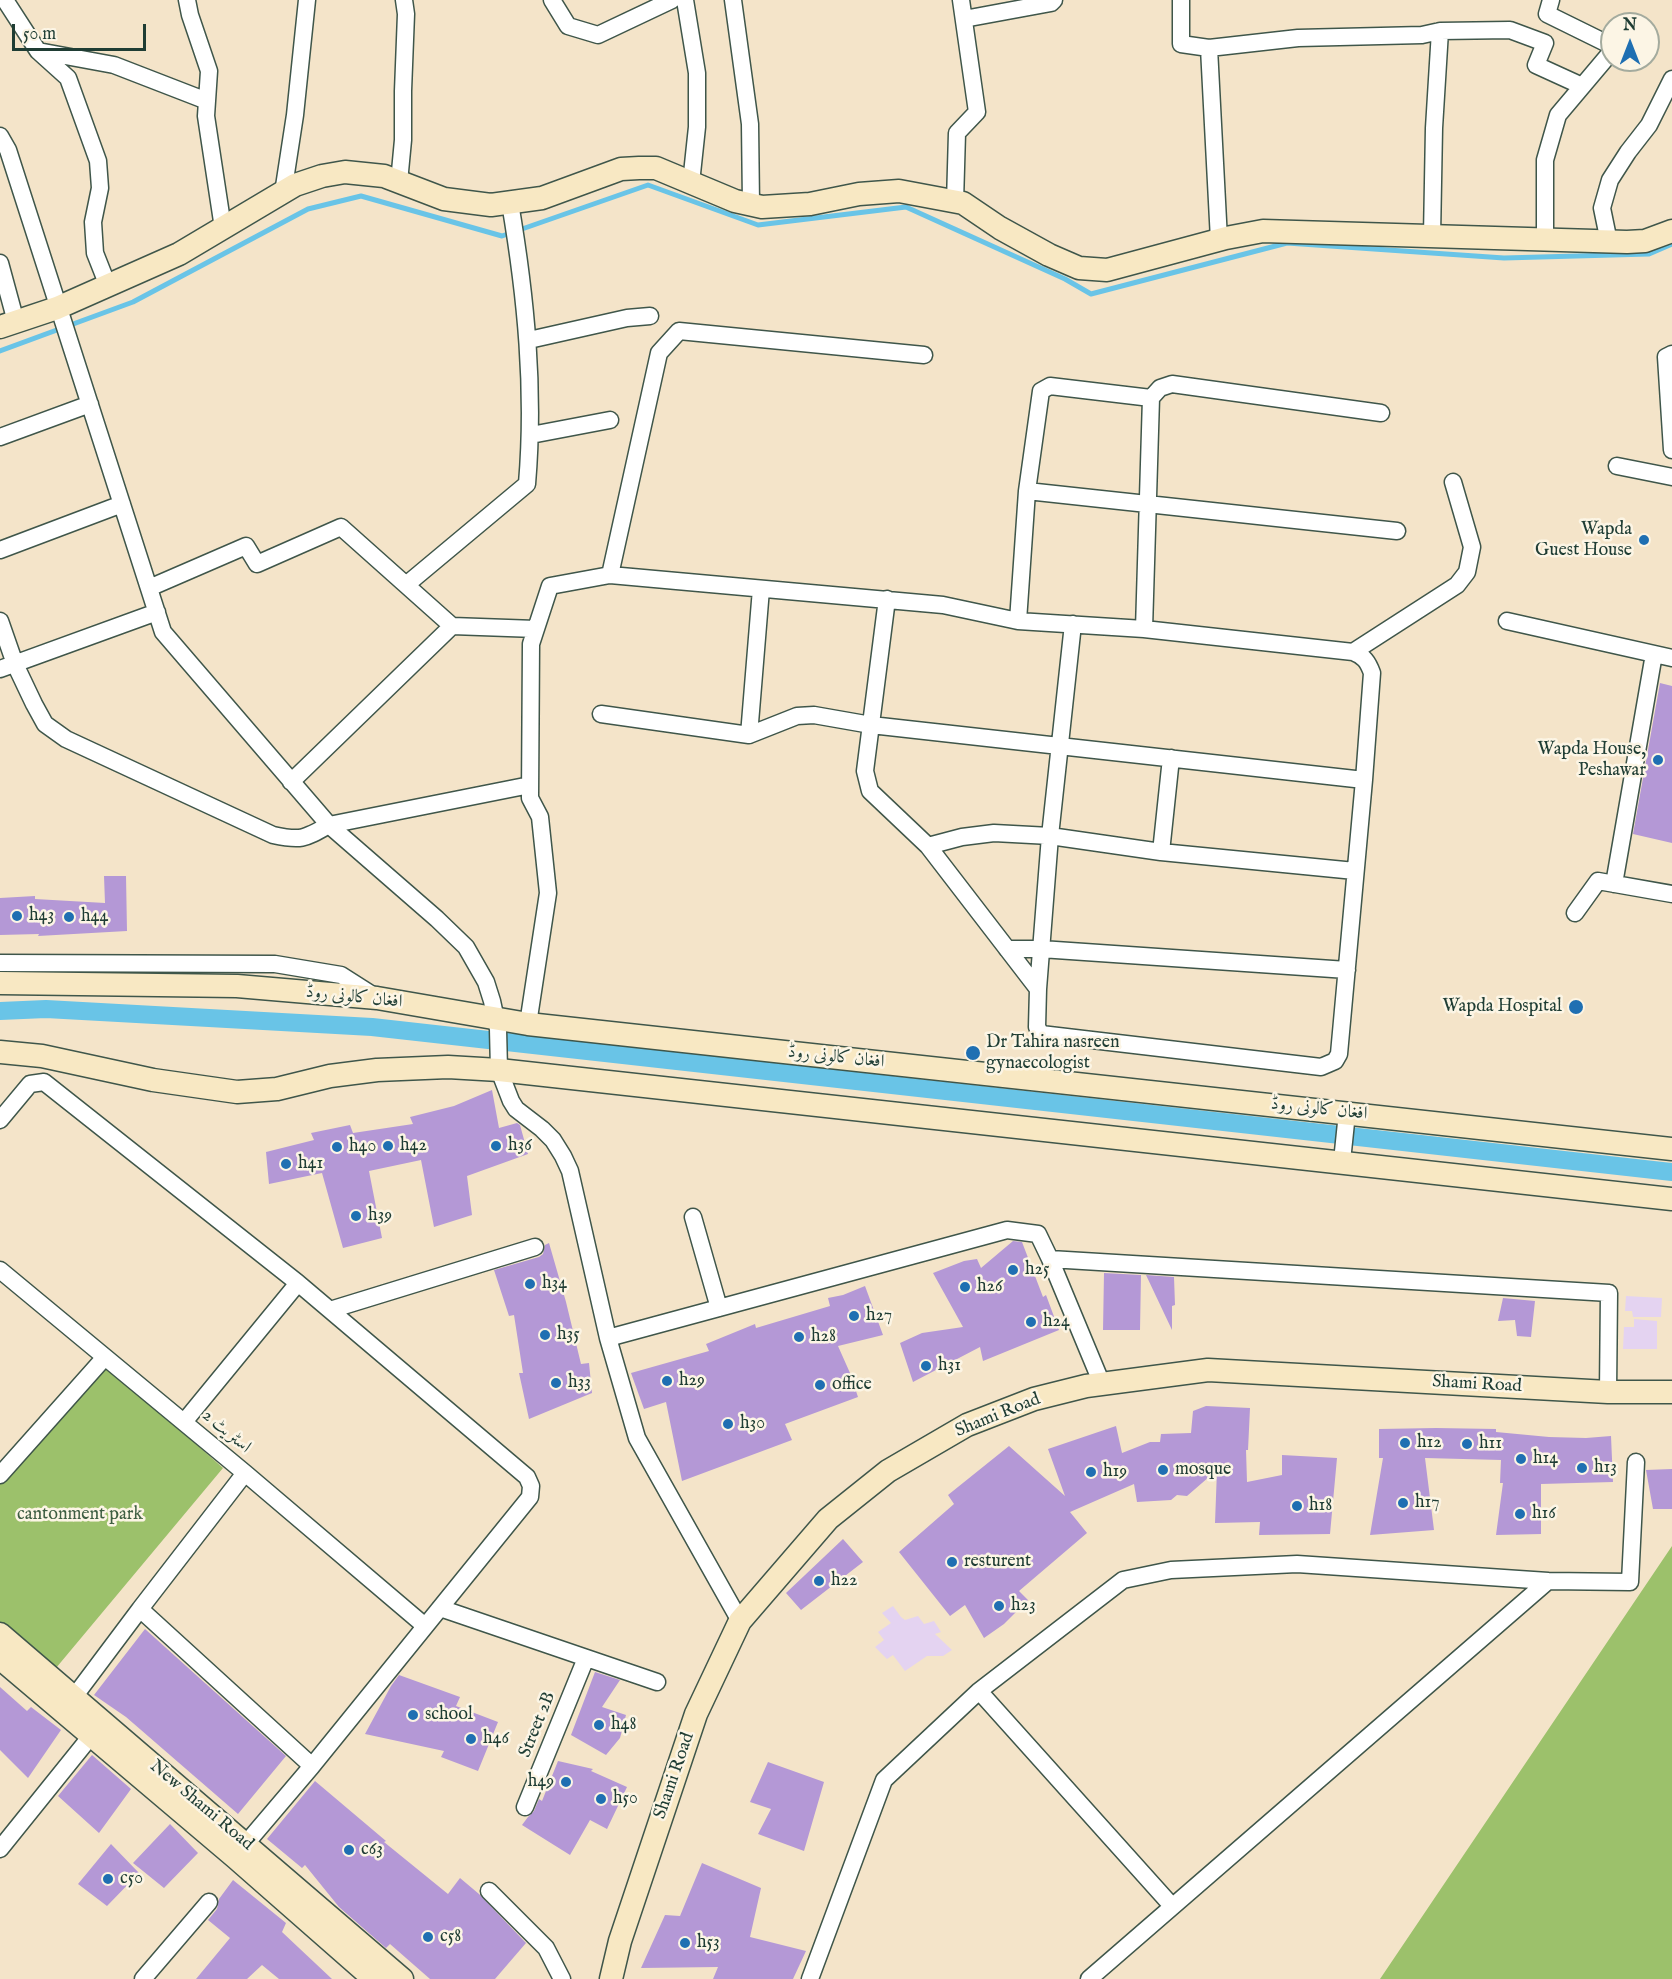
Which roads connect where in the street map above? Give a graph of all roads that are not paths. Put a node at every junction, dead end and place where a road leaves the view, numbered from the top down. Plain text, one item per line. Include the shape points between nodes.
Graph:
1 (5, 0) edge
2 (187, 0) edge
3 (307, 0) edge
4 (404, 0) edge
5 (552, 0) edge
6 (672, 0) edge
7 (685, 0) edge
8 (733, 0) edge
9 (962, 0) edge
10 (1054, 0) edge
11 (1181, 0) edge
12 (1551, 0) edge
13 (964, 19) junction
14 (1440, 31) junction
15 (1600, 43) edge
16 (1209, 48) junction
17 (38, 51) junction
18 (1600, 64) edge
19 (1672, 79) edge
20 (1582, 86) junction
21 (207, 101) junction
22 (0, 136) edge
23 (399, 182) junction
24 (691, 183) junction
25 (283, 193) junction
26 (955, 202) junction
27 (510, 203) junction
28 (751, 204) junction
29 (223, 228) junction
30 (1672, 231) edge
31 (1432, 237) junction
32 (1219, 240) junction
33 (1545, 240) junction
34 (1609, 242) junction
35 (0, 263) edge
36 (108, 286) junction
37 (59, 311) junction
38 (650, 316) dead end
39 (8, 325) edge
40 (529, 340) junction
41 (1672, 354) edge
42 (924, 355) dead end
43 (1151, 398) junction
44 (90, 404) junction
45 (1380, 413) dead end
46 (610, 420) dead end
47 (531, 435) junction
48 (0, 437) edge
49 (1672, 450) edge
50 (1617, 466) dead end
51 (1672, 477) edge
52 (1453, 482) dead end
53 (1027, 491) junction
54 (122, 504) junction
55 (1147, 505) junction
56 (1397, 531) dead end
57 (0, 550) edge
58 (610, 575) junction
59 (406, 585) junction
60 (149, 588) junction
61 (761, 588) junction
62 (887, 600) junction
63 (157, 612) junction
64 (0, 621) edge
65 (1018, 621) junction
66 (1508, 621) dead end
67 (1073, 624) junction
68 (452, 626) junction
69 (536, 629) junction
70 (1144, 629) junction
71 (1353, 652) junction
72 (1654, 654) junction
73 (1672, 658) edge
74 (8, 667) edge
75 (601, 714) dead end
76 (871, 725) junction
77 (749, 735) junction
78 (1060, 746) junction
79 (1171, 758) junction
80 (1364, 780) junction
81 (291, 782) junction
82 (530, 784) junction
83 (329, 825) junction
84 (1050, 836) junction
85 (928, 846) junction
86 (1161, 852) junction
87 (1355, 871) junction
88 (1614, 884) junction
89 (1672, 894) edge
90 (1575, 913) dead end
91 (1007, 949) junction
92 (1041, 949) junction
93 (0, 963) edge
94 (1347, 970) junction
95 (0, 983) edge
96 (1038, 989) junction
97 (377, 998) junction
98 (497, 1024) junction
99 (528, 1024) junction
100 (0, 1052) edge
101 (498, 1062) junction
102 (1347, 1113) junction
103 (0, 1120) edge
104 (1672, 1149) edge
105 (1342, 1161) junction
106 (1672, 1199) edge
107 (693, 1217) dead end
108 (535, 1247) dead end
109 (1050, 1259) junction
110 (0, 1270) edge
111 (298, 1283) junction
112 (719, 1308) junction
113 (330, 1310) junction
114 (608, 1338) junction
115 (105, 1357) junction
116 (1102, 1384) junction
117 (1608, 1392) junction
118 (1672, 1392) edge
119 (184, 1422) junction
120 (1636, 1462) dead end
121 (245, 1473) junction
122 (0, 1475) edge
123 (1548, 1581) junction
124 (440, 1608) junction
125 (140, 1609) junction
126 (740, 1621) junction
127 (425, 1626) junction
128 (0, 1634) edge
129 (0, 1658) edge
130 (586, 1658) junction
131 (657, 1682) dead end
132 (979, 1691) junction
133 (67, 1704) junction
134 (91, 1736) junction
135 (312, 1766) junction
136 (525, 1807) dead end
137 (0, 1849) edge
138 (240, 1850) junction
139 (489, 1891) dead end
140 (209, 1902) dead end
141 (1172, 1906) junction
142 (143, 1979) edge
143 (374, 1979) edge
144 (402, 1979) edge
145 (562, 1979) edge
146 (611, 1979) edge
147 (810, 1979) edge
148 (1089, 1979) edge

1 - 17 street
2 - 21 street via 209,71
3 - 25 street via 296,115
4 - 23 street
5 - 6 street via 568,26 598,35
7 - 24 street via 696,73
8 - 28 street via 750,124
9 - 13 street
10 - 13 street
11 - 16 street via 1180,44
12 - 15 street via 1547,14
13 - 26 street via 977,112 957,133
14 - 16 street via 1298,38
14 - 20 street via 1510,30 1545,43 1536,65
14 - 31 street
16 - 32 street
17 - 21 street via 114,65
17 - 36 street via 68,78 98,161 100,188 93,222 95,253
18 - 20 street
19 - 34 street via 1649,125 1610,180 1602,208
20 - 33 street via 1558,115 1545,160
21 - 29 street
22 - 37 street via 8,150
23 - 25 street via 370,173 345,172 295,185
23 - 27 street via 444,199 491,205
24 - 27 street via 656,168 621,170 542,198
24 - 28 street
25 - 29 street
26 - 28 street via 899,191 786,207
26 - 32 street via 1078,268 1107,270
27 - 40 street
29 - 36 street via 179,254
30 - 34 street via 1646,241
31 - 32 street via 1278,230
31 - 33 street
33 - 34 street
35 - 39 street
36 - 37 street
37 - 39 street
37 - 44 street
38 - 40 street
40 - 47 street
41 - 49 street via 1666,357
42 - 58 street via 679,331 659,353
43 - 45 street via 1160,388 1172,384
43 - 53 street via 1050,386 1041,391
43 - 55 street
44 - 48 street
44 - 54 street
46 - 47 street
47 - 59 street via 527,484
50 - 51 street
52 - 71 street via 1472,547 1467,572 1457,585
53 - 55 street
53 - 65 street
54 - 57 street
54 - 60 street
55 - 56 street
55 - 70 street
58 - 61 street
58 - 69 street via 550,586
59 - 60 street via 341,527 257,564 246,546
59 - 68 street
60 - 63 street
61 - 62 street
61 - 77 street
62 - 65 street via 943,605
62 - 76 street
63 - 74 street
63 - 81 street via 163,632
64 - 74 street
65 - 67 street
66 - 72 street
67 - 70 street
67 - 78 street
68 - 69 street
68 - 81 street
69 - 82 street via 531,644
70 - 71 street
71 - 80 street via 1362,655 1372,673
72 - 73 street
72 - 88 street
74 - 83 street via 45,724 66,739 273,835 304,838
75 - 77 street
76 - 77 street via 814,715 796,716
76 - 78 street
76 - 85 street via 865,771 870,791
78 - 79 street
78 - 84 street
79 - 80 street
79 - 86 street
80 - 87 street
81 - 83 street
82 - 83 street
82 - 99 street via 530,798 540,817 548,893
83 - 98 street via 466,947 486,982
84 - 85 street via 994,832
84 - 86 street
84 - 92 street
85 - 91 street
86 - 87 street
87 - 94 street
88 - 89 street
88 - 90 street via 1598,881
91 - 92 street
91 - 96 street
92 - 94 street
92 - 96 street
93 - 97 street via 275,964 341,975
94 - 96 street via 1339,1053 1335,1061 1321,1067 1041,1034 1036,1027
95 - 97 street, افغان کالونی روڈ via 237,986
97 - 98 street, افغان کالونی روڈ
98 - 99 street, افغان کالونی روڈ
98 - 101 street
99 - 102 street, افغان کالونی روڈ
100 - 101 street via 42,1056 153,1080 237,1092 278,1089 377,1070
101 - 105 street via 1195,1147
101 - 114 street via 516,1109 553,1140 570,1171
102 - 104 street, افغان کالونی روڈ
102 - 105 street
103 - 111 street via 30,1084 44,1082
105 - 106 street
107 - 112 street
108 - 113 street
109 - 112 street via 1038,1234 1007,1230
109 - 116 street
109 - 117 street via 1609,1293
110 - 115 street, اسٹریٹ 2
111 - 113 street
111 - 119 street
112 - 114 street
113 - 124 street via 527,1477 531,1486 530,1497
114 - 126 street via 637,1438
115 - 119 street, اسٹریٹ 2
115 - 122 street
116 - 117 street, Shami Road via 1208,1370
116 - 126 street, Shami Road via 1034,1399 967,1425 888,1471 828,1519
117 - 118 street, Shami Road
119 - 121 street, اسٹریٹ 2
120 - 123 street via 1630,1582
121 - 125 street
121 - 127 street, اسٹریٹ 2
123 - 132 street via 1297,1564 1171,1570 1123,1580
123 - 141 street
124 - 127 street
124 - 130 street
125 - 133 street
125 - 135 street
126 - 146 street, Shami Road via 696,1714
127 - 135 street
128 - 133 street, New Shami Road
129 - 133 street, New Shami Road
130 - 131 street
130 - 136 street, Street 2B
132 - 141 street
132 - 147 street via 884,1780
133 - 134 street, New Shami Road
133 - 138 street, New Shami Road
134 - 137 street
134 - 138 street, New Shami Road
135 - 138 street
138 - 143 street, New Shami Road
138 - 144 street, New Shami Road
139 - 145 street via 546,1948
140 - 142 street
141 - 148 street

